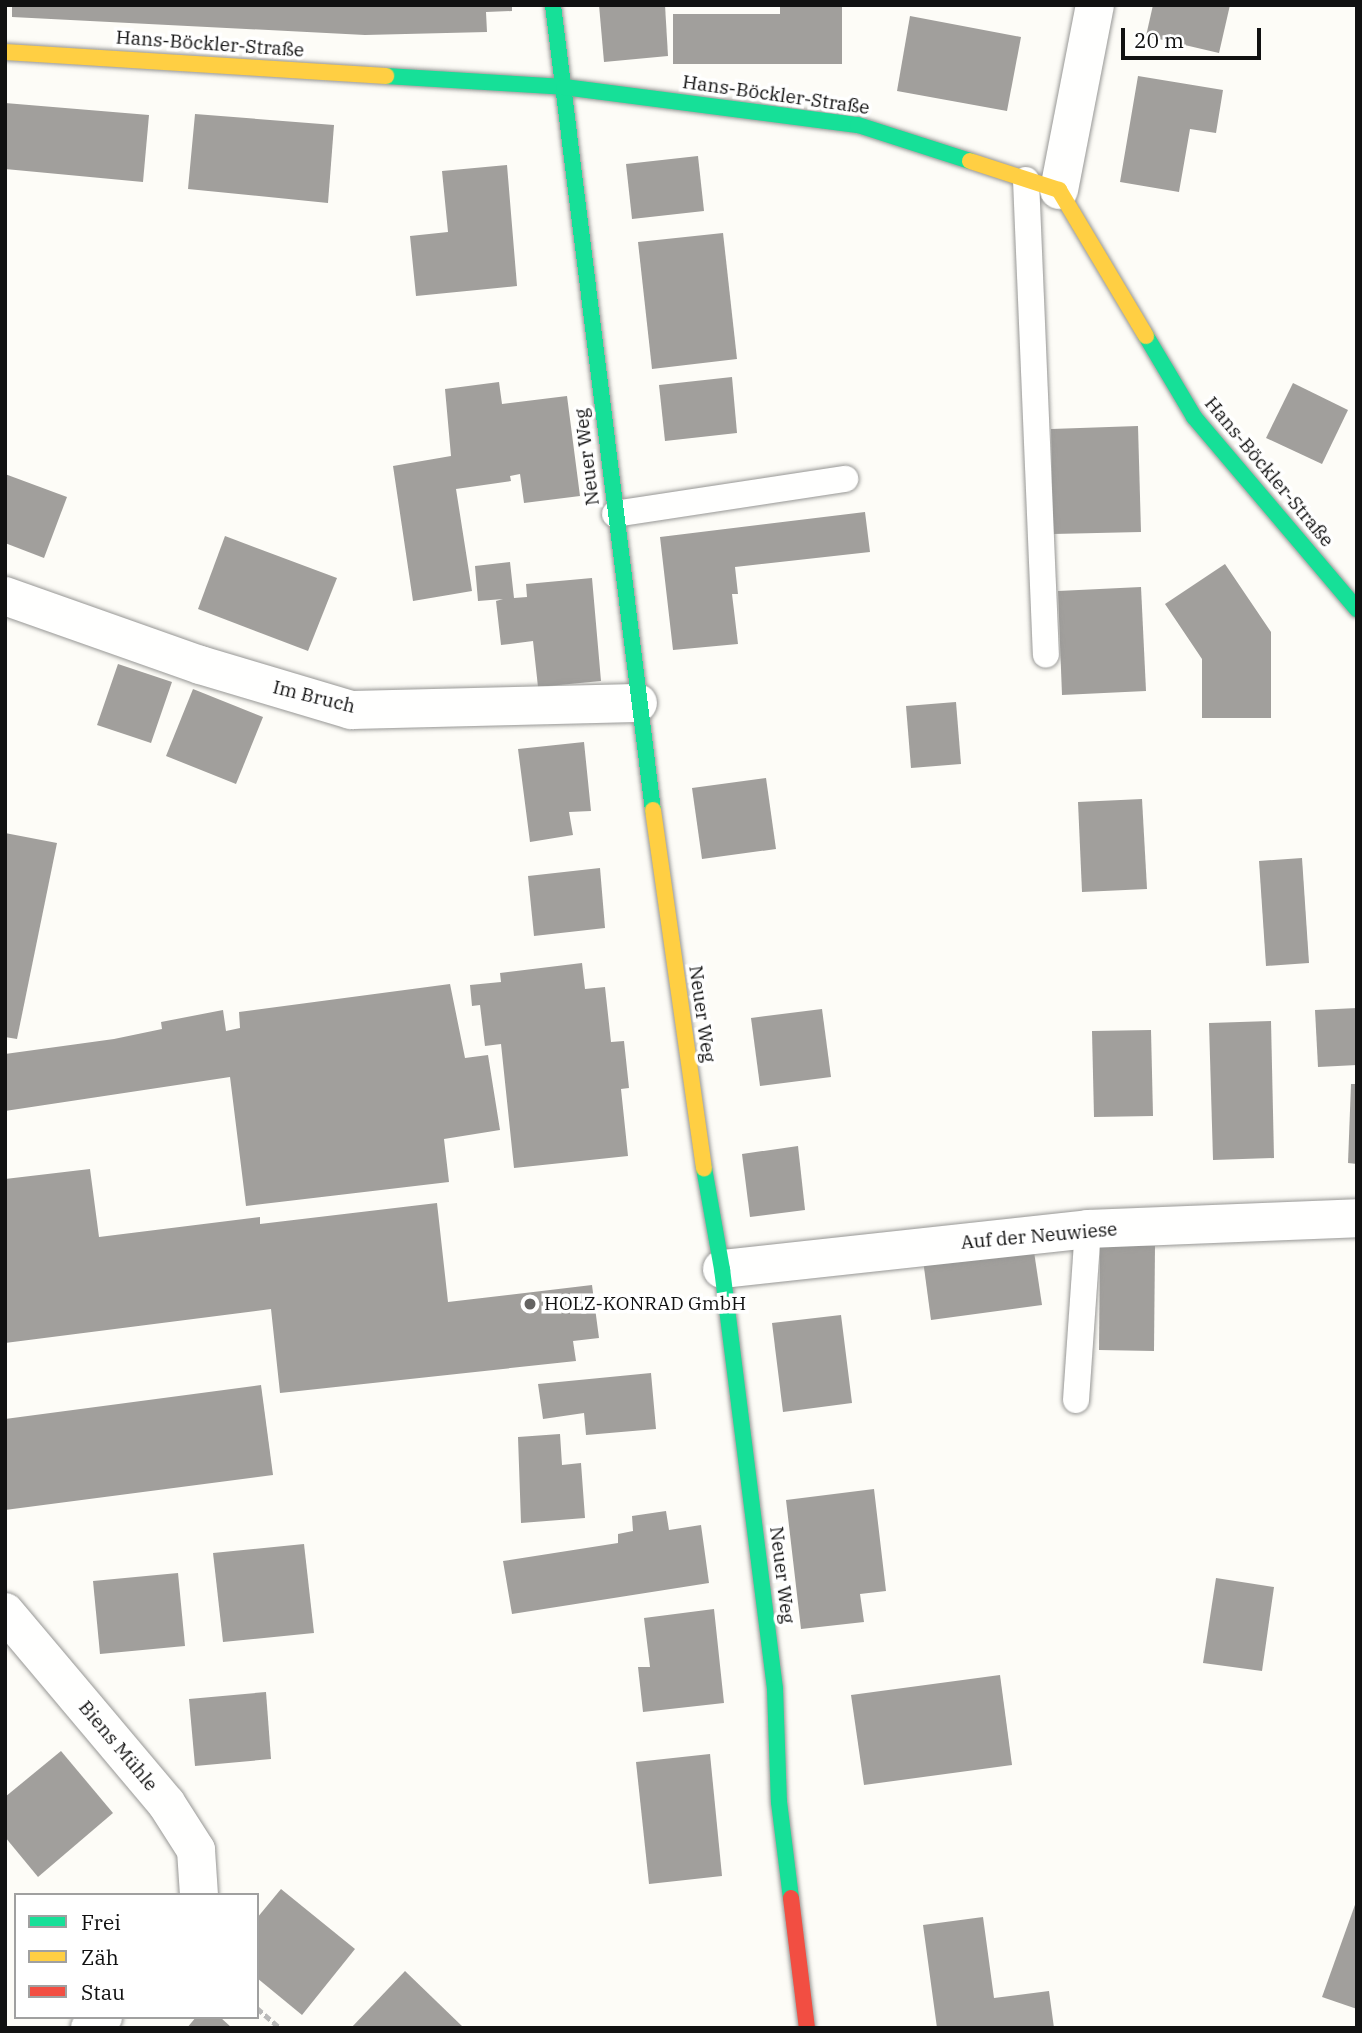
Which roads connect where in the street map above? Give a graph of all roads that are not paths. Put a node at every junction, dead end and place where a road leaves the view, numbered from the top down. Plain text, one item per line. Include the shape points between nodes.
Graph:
1 (553, 5) edge
2 (1095, 5) edge
3 (5, 52) edge
4 (564, 88) junction
5 (1043, 185) junction
6 (845, 480) dead end
7 (615, 514) junction
8 (5, 596) edge
9 (1357, 609) edge
10 (1046, 655) dead end
11 (638, 703) junction
12 (1357, 1218) edge
13 (1088, 1229) junction
14 (722, 1269) junction
15 (1076, 1400) dead end
16 (5, 1612) edge
17 (199, 1893) edge
18 (807, 2028) edge

1 - 4 street, Neuer Weg
2 - 5 street
3 - 4 street, Hans-Böckler-Straße
4 - 5 street, Hans-Böckler-Straße via 858,125
4 - 7 street, Neuer Weg
5 - 9 street, Hans-Böckler-Straße via 1194,417
5 - 10 lane
6 - 7 lane
7 - 11 street, Neuer Weg
8 - 11 street, Im Bruch via 200,665 351,710
11 - 14 street, Neuer Weg via 697,1132
12 - 13 street, Auf der Neuwiese
13 - 14 street, Auf der Neuwiese
13 - 15 lane
14 - 18 street, Neuer Weg via 775,1689 779,1802
16 - 17 street, Biens Mühle via 166,1803 196,1850

